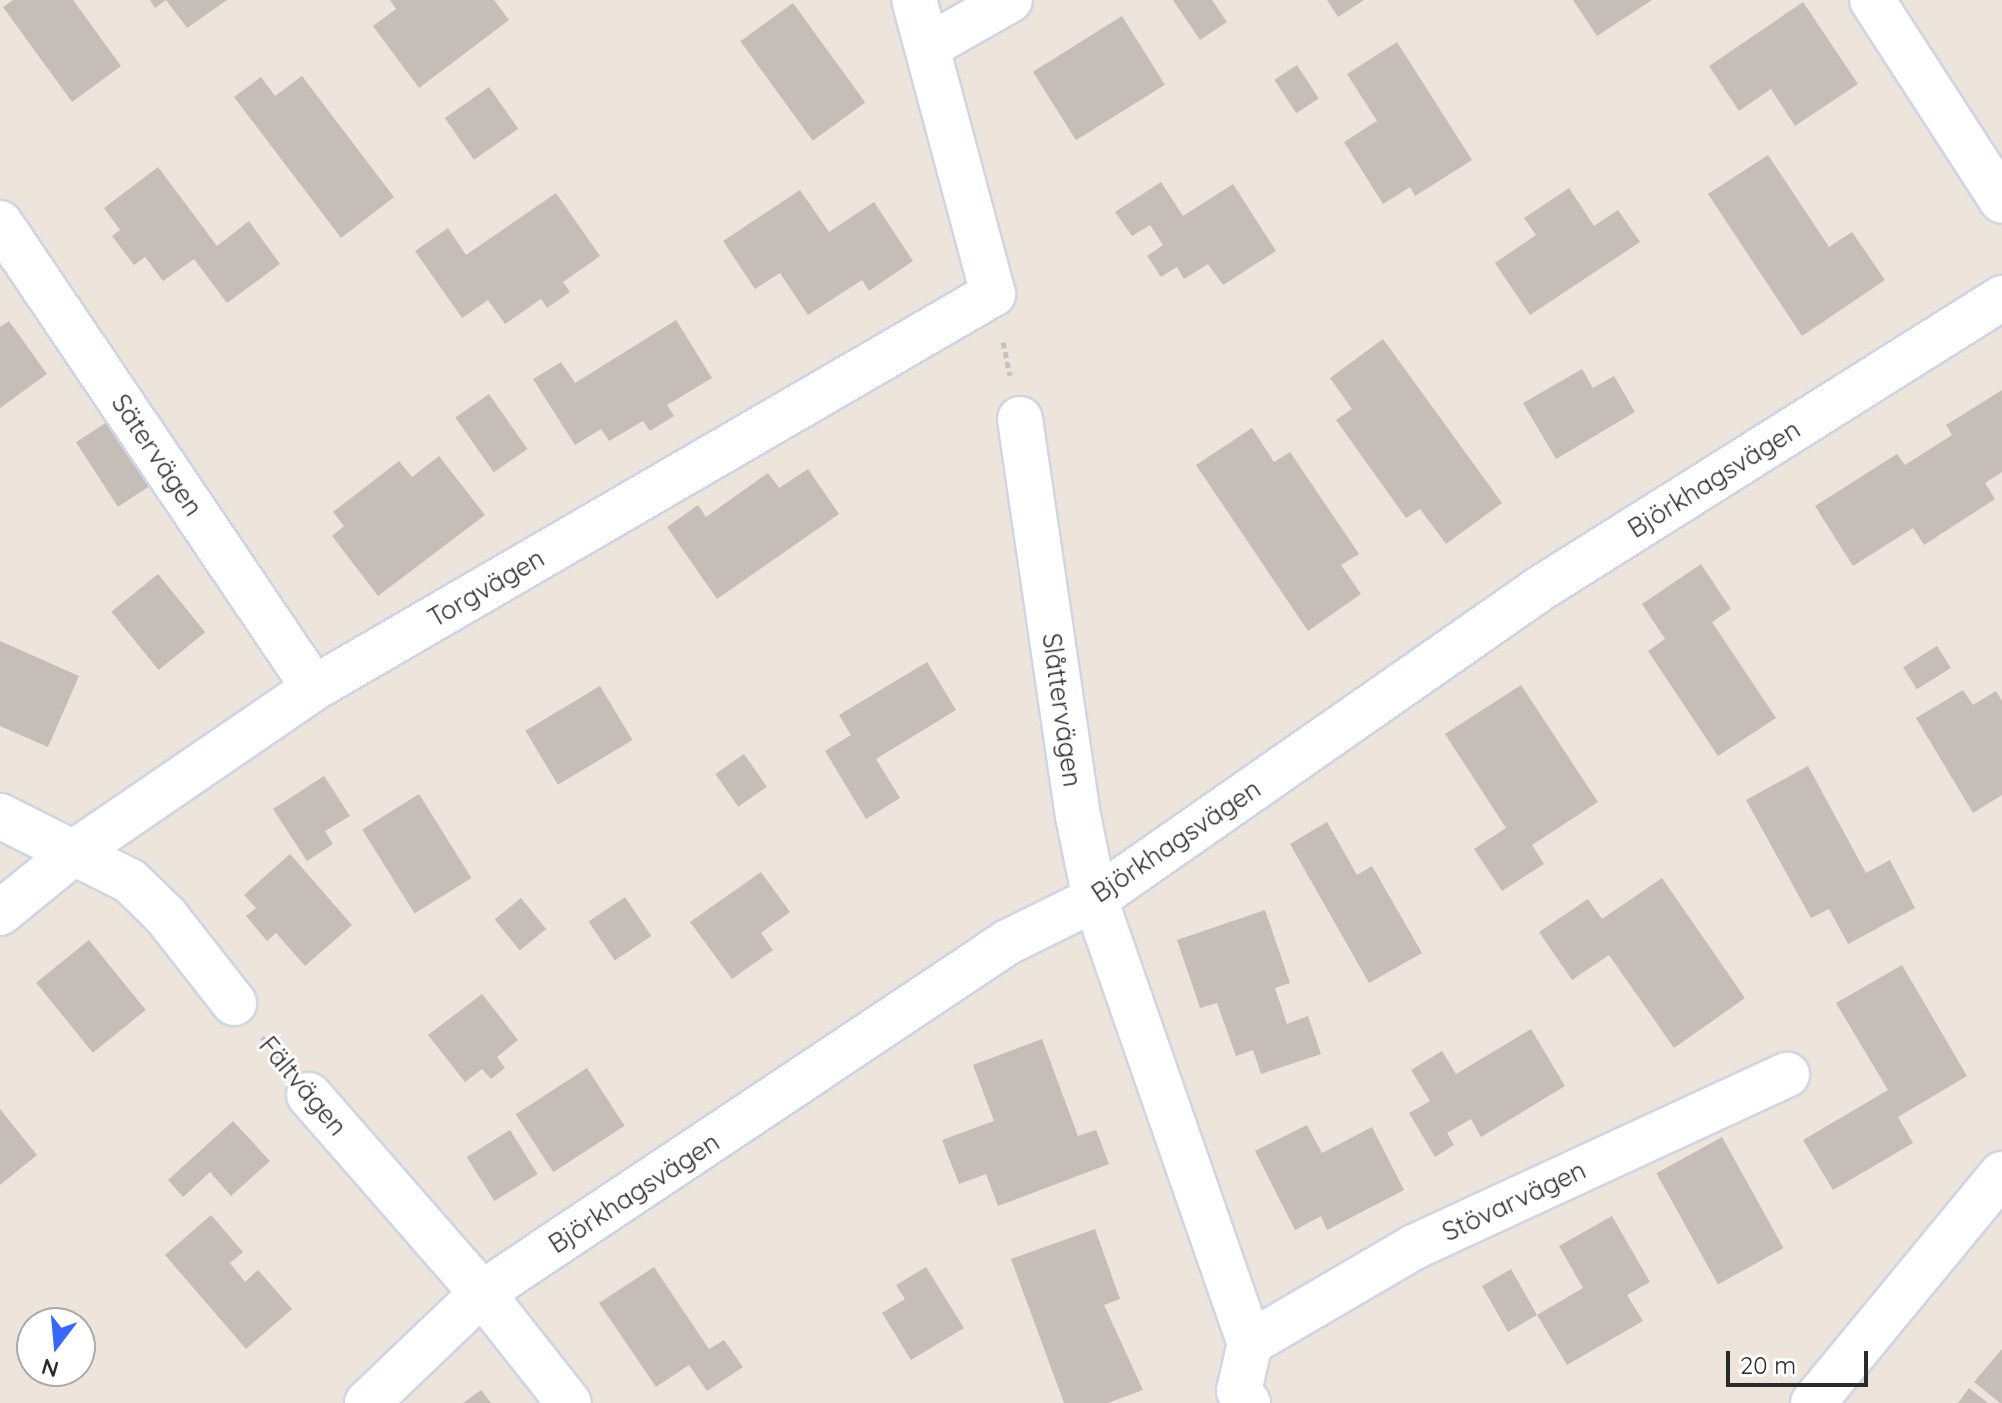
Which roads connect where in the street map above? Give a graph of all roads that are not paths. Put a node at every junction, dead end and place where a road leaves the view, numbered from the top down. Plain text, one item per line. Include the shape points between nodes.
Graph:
1 (914, 0) edge
2 (1010, 0) edge
3 (1872, 0) edge
4 (929, 46) junction
5 (2002, 201) edge
6 (0, 223) edge
7 (2002, 298) edge
8 (1020, 419) road end
9 (314, 688) junction
10 (0, 816) edge
11 (76, 851) junction
12 (1095, 899) junction
13 (0, 913) edge
14 (234, 1003) road end
15 (1787, 1075) dead end
16 (309, 1095) road end
17 (2002, 1174) edge
18 (482, 1293) junction
19 (1250, 1343) junction
20 (1237, 1399) edge
21 (367, 1403) edge
22 (569, 1403) edge
23 (1813, 1403) edge

1 - 4 street
2 - 4 street
3 - 5 street
4 - 9 street, Torgvägen via 993,294
6 - 9 street, Sätervägen
7 - 12 street, Björkhagsvägen via 1541,588
8 - 12 street, Slåttervägen
9 - 11 street, Torgvägen
10 - 11 street
11 - 13 street, Torgvägen
11 - 14 street via 130,881 165,915
12 - 18 street, Björkhagsvägen via 1008,942
12 - 19 street, Slåttervägen
15 - 19 street, Stövarvägen via 1414,1247
16 - 18 street, Fältvägen
17 - 23 street
18 - 21 street, Björkhagsvägen
18 - 22 street, Fältvägen
19 - 20 street

